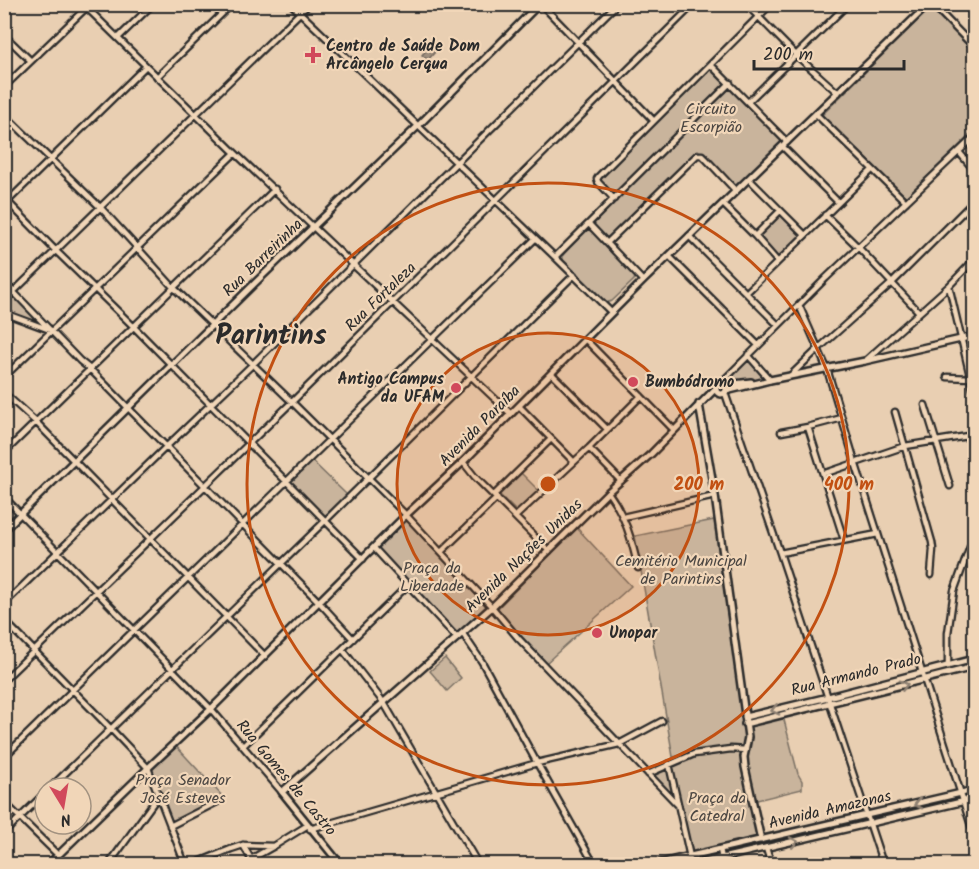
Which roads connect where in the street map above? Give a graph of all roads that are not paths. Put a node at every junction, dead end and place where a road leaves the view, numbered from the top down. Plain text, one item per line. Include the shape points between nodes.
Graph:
1 (153, 4) edge
2 (232, 4) edge
3 (291, 4) edge
4 (309, 4) edge
5 (540, 4) edge
6 (617, 4) edge
7 (694, 4) edge
8 (746, 4) edge
9 (771, 4) edge
10 (848, 4) edge
11 (930, 4) edge
12 (84, 6) edge
13 (301, 13) junction
14 (759, 17) junction
15 (4, 35) edge
16 (118, 38) junction
17 (578, 43) junction
18 (975, 47) edge
19 (796, 55) junction
20 (31, 61) junction
21 (711, 65) junction
22 (146, 66) junction
23 (157, 77) junction
24 (616, 82) junction
25 (730, 83) junction
26 (4, 87) edge
27 (838, 93) junction
28 (748, 102) junction
29 (4, 114) edge
30 (816, 114) junction
31 (196, 115) junction
32 (654, 121) junction
33 (418, 126) junction
34 (975, 137) edge
35 (788, 142) junction
36 (783, 147) junction
37 (959, 152) junction
38 (235, 153) junction
39 (52, 158) junction
40 (456, 162) junction
41 (872, 170) junction
42 (975, 170) edge
43 (749, 179) junction
44 (275, 189) junction
45 (736, 191) junction
46 (614, 199) junction
47 (496, 201) junction
48 (975, 201) edge
49 (838, 202) junction
50 (906, 202) junction
51 (6, 203) edge
52 (723, 204) junction
53 (101, 208) junction
54 (780, 211) junction
55 (825, 215) junction
56 (588, 224) junction
57 (314, 226) junction
58 (805, 235) junction
59 (689, 236) junction
60 (755, 236) junction
61 (535, 239) junction
62 (607, 243) junction
63 (138, 248) junction
64 (858, 248) junction
65 (56, 251) junction
66 (669, 256) junction
67 (555, 257) junction
68 (975, 260) edge
69 (777, 261) junction
70 (353, 265) junction
71 (574, 275) junction
72 (643, 281) junction
73 (4, 282) edge
74 (892, 283) junction
75 (949, 286) junction
76 (173, 287) junction
77 (95, 289) junction
78 (14, 292) junction
79 (746, 293) junction
80 (4, 302) edge
81 (393, 302) junction
82 (798, 305) junction
83 (611, 312) junction
84 (919, 312) junction
85 (4, 313) edge
86 (214, 325) junction
87 (134, 326) junction
88 (778, 326) junction
89 (51, 331) junction
90 (975, 336) edge
91 (433, 339) junction
92 (585, 339) junction
93 (961, 339) junction
94 (758, 345) junction
95 (818, 349) junction
96 (748, 355) junction
97 (865, 361) junction
98 (253, 364) junction
99 (172, 365) junction
100 (90, 369) junction
101 (826, 369) junction
102 (552, 374) junction
103 (790, 375) junction
104 (4, 377) edge
105 (947, 377) dead end
106 (471, 378) junction
107 (971, 378) junction
108 (770, 380) junction
109 (722, 389) junction
110 (4, 393) edge
111 (975, 393) edge
112 (641, 396) junction
113 (292, 402) junction
114 (699, 404) junction
115 (210, 405) junction
116 (925, 405) dead end
117 (519, 406) junction
118 (128, 408) junction
119 (895, 412) dead end
120 (511, 414) junction
121 (842, 418) junction
122 (36, 422) junction
123 (808, 427) junction
124 (607, 429) junction
125 (674, 430) junction
126 (781, 432) dead end
127 (975, 435) edge
128 (330, 438) junction
129 (551, 439) junction
130 (936, 441) junction
131 (249, 443) junction
132 (166, 447) junction
133 (905, 447) junction
134 (589, 448) junction
135 (4, 453) edge
136 (74, 461) junction
137 (463, 462) junction
138 (574, 462) junction
139 (855, 462) junction
140 (823, 474) junction
141 (368, 478) junction
142 (286, 482) junction
143 (621, 482) junction
144 (205, 486) junction
145 (950, 486) dead end
146 (608, 492) junction
147 (496, 496) junction
148 (715, 496) junction
149 (4, 497) edge
150 (112, 500) junction
151 (21, 514) junction
152 (406, 515) junction
153 (516, 516) junction
154 (623, 517) junction
155 (325, 520) junction
156 (242, 525) junction
157 (4, 530) edge
158 (878, 534) junction
159 (975, 537) edge
160 (150, 539) junction
161 (844, 540) junction
162 (374, 548) junction
163 (549, 551) junction
164 (58, 552) junction
165 (441, 552) junction
166 (780, 553) junction
167 (363, 559) junction
168 (280, 564) junction
169 (638, 568) dead end
170 (931, 575) dead end
171 (188, 578) junction
172 (408, 585) junction
173 (96, 591) junction
174 (319, 602) junction
175 (4, 604) edge
176 (492, 608) junction
177 (227, 617) junction
178 (4, 620) edge
179 (135, 630) junction
180 (460, 636) junction
181 (353, 639) junction
182 (343, 650) junction
183 (35, 651) junction
184 (265, 656) junction
185 (975, 659) edge
186 (948, 666) junction
187 (975, 667) edge
188 (173, 669) junction
189 (922, 672) junction
190 (924, 679) junction
191 (4, 680) edge
192 (73, 690) junction
193 (828, 697) junction
194 (384, 703) junction
195 (830, 704) junction
196 (211, 709) junction
197 (745, 717) junction
198 (662, 721) dead end
199 (746, 724) junction
200 (111, 729) junction
201 (619, 744) junction
202 (243, 746) junction
203 (746, 750) junction
204 (4, 756) edge
205 (537, 763) junction
206 (669, 764) junction
207 (147, 768) junction
208 (648, 774) junction
209 (62, 776) edge
210 (975, 790) edge
211 (436, 791) junction
212 (282, 792) junction
213 (961, 794) junction
214 (159, 795) junction
215 (221, 800) dead end
216 (975, 800) edge
217 (4, 802) edge
218 (964, 802) junction
219 (677, 804) junction
220 (33, 805) edge
221 (867, 816) junction
222 (20, 818) junction
223 (870, 824) junction
224 (170, 826) junction
225 (309, 827) junction
226 (4, 833) edge
227 (975, 835) edge
228 (761, 840) junction
229 (243, 845) junction
230 (274, 846) junction
231 (766, 848) junction
232 (720, 849) junction
233 (58, 855) junction
234 (690, 857) junction
235 (723, 862) edge
236 (51, 864) edge
237 (109, 864) edge
238 (185, 864) edge
239 (194, 864) edge
240 (340, 864) edge
241 (478, 864) edge
242 (594, 864) edge
243 (656, 864) edge
244 (696, 864) edge
245 (771, 864) edge
246 (883, 864) edge

1 - 16 street
2 - 23 street
3 - 13 street
4 - 13 street
5 - 17 street
5 - 33 street, Rua Barreirinha
6 - 17 street
7 - 24 street, Rua Fortaleza
8 - 14 street
9 - 14 street
10 - 19 street
11 - 18 street
11 - 27 street, Avenida Paraíba
12 - 16 street
12 - 20 street
13 - 31 street
13 - 33 street
14 - 19 street
14 - 21 street
15 - 20 street
16 - 22 street
17 - 24 street
17 - 40 street
19 - 27 street
19 - 28 street
20 - 26 street
21 - 25 street
21 - 32 street
22 - 23 street
22 - 39 street
23 - 31 street
24 - 32 street
24 - 47 street, Rua Fortaleza
25 - 28 street
25 - 46 street
27 - 30 street, Avenida Paraíba
28 - 35 street
29 - 39 street
30 - 35 street, Avenida Paraíba
30 - 41 street
31 - 38 street
31 - 53 street
32 - 46 street via 597,178
33 - 40 street
33 - 57 street, Rua Barreirinha
34 - 37 street
35 - 36 street, Avenida Paraíba
36 - 43 street, Avenida Paraíba
36 - 49 street
37 - 42 street
37 - 50 street
38 - 44 street
38 - 63 street
39 - 51 street
39 - 53 street
40 - 47 street
40 - 70 street
41 - 49 street
41 - 50 street
43 - 45 street, Avenida Paraíba
43 - 54 street
44 - 57 street
44 - 76 street
45 - 52 street, Avenida Paraíba
45 - 62 street via 706,159 695,156
46 - 56 street
47 - 61 street
47 - 81 street, Rua Fortaleza
48 - 74 street
49 - 55 street
50 - 64 street
51 - 65 street
52 - 59 street, Avenida Paraíba
52 - 60 street
53 - 63 street
53 - 65 street
54 - 58 street
54 - 60 street
55 - 58 street
55 - 64 street
56 - 62 street
56 - 67 street
57 - 70 street
57 - 86 street, Rua Barreirinha
58 - 69 street
59 - 66 street, Avenida Paraíba
59 - 79 street
60 - 69 street
61 - 67 street
61 - 91 street
62 - 72 street
63 - 76 street
63 - 77 street
64 - 74 street
64 - 82 street
65 - 77 street
65 - 78 street
66 - 72 street, Avenida Paraíba
66 - 94 street
67 - 71 street
68 - 75 street
69 - 79 street
70 - 81 street
70 - 98 street
71 - 83 street
71 - 106 street
72 - 83 street, Avenida Paraíba
73 - 78 street
74 - 84 street
74 - 95 street
75 - 84 street
75 - 93 street
76 - 86 street
76 - 87 street
77 - 87 street
77 - 89 street
78 - 80 street
78 - 89 street
79 - 88 street
81 - 91 street
81 - 113 street, Rua Fortaleza
82 - 88 street
82 - 95 street
83 - 92 street, Avenida Paraíba
84 - 97 street
85 - 89 street
86 - 98 street
86 - 99 street, Rua Barreirinha
87 - 99 street
87 - 100 street
88 - 94 street
89 - 100 street
89 - 104 street
90 - 93 street
91 - 106 street
91 - 128 street
92 - 102 street, Avenida Paraíba
92 - 112 street
93 - 97 street
93 - 107 street
94 - 96 street
95 - 101 street
95 - 103 street
96 - 108 street
96 - 109 street
97 - 101 street
98 - 113 street
98 - 115 street
99 - 115 street
99 - 118 street, Rua Barreirinha
100 - 118 street
100 - 122 street
101 - 103 street
101 - 121 street
102 - 117 street, Avenida Paraíba
102 - 124 street
103 - 108 street
105 - 107 street
106 - 120 street
106 - 141 street
107 - 111 street
108 - 109 street
109 - 114 street, Avenida Nações Unidas
109 - 166 street
110 - 122 street
112 - 124 street
112 - 125 street
113 - 128 street
113 - 131 street, Rua Fortaleza
114 - 125 street, Avenida Nações Unidas
114 - 148 street
115 - 131 street
115 - 132 street
116 - 130 street
117 - 120 street, Avenida Paraíba
117 - 129 street
118 - 132 street
118 - 136 street, Rua Barreirinha
119 - 133 street
120 - 137 street, Avenida Paraíba
121 - 123 street
121 - 139 street
122 - 135 street
122 - 136 street
123 - 126 street
123 - 140 street
124 - 134 street
125 - 143 street, Avenida Nações Unidas
127 - 130 street
128 - 141 street
128 - 142 street
129 - 138 street
129 - 147 street
130 - 133 street
130 - 145 street
131 - 142 street
131 - 144 street, Rua Fortaleza
132 - 144 street
132 - 150 street
133 - 139 street
133 - 170 street via 932,542
134 - 138 street
134 - 143 street
136 - 150 street
136 - 151 street, Rua Barreirinha
137 - 147 street
137 - 152 street, Avenida Paraíba
138 - 153 street
139 - 140 street
139 - 158 street
140 - 161 street
141 - 152 street
141 - 155 street
142 - 155 street
142 - 156 street
143 - 146 street, Avenida Nações Unidas
144 - 156 street
144 - 160 street, Rua Fortaleza
146 - 154 street
146 - 163 street, Avenida Nações Unidas
147 - 153 street
147 - 165 street
148 - 154 street
148 - 197 street
149 - 151 street, Rua Gomes de Castro
150 - 160 street
150 - 164 street
151 - 157 street, Rua Barreirinha
151 - 164 street, Rua Gomes de Castro
152 - 162 street, Avenida Paraíba
152 - 165 street
153 - 163 street
154 - 169 street
155 - 167 street
155 - 168 street
156 - 168 street
156 - 171 street
158 - 161 street
158 - 189 street
159 - 186 street via 954,591
160 - 171 street
160 - 173 street, Rua Fortaleza
161 - 166 street
162 - 167 street, Avenida Paraíba
162 - 172 street
163 - 176 street, Avenida Nações Unidas
164 - 173 street, Rua Gomes de Castro
164 - 175 street
165 - 176 street
166 - 193 street
167 - 174 street, Avenida Paraíba
168 - 174 street
168 - 177 street
171 - 177 street
171 - 179 street
172 - 180 street
172 - 181 street
173 - 179 street, Rua Gomes de Castro
173 - 183 street, Rua Fortaleza
174 - 181 street
174 - 184 street, Avenida Paraíba
176 - 180 street, Avenida Nações Unidas
176 - 201 street
177 - 184 street
177 - 188 street
178 - 183 street
179 - 188 street, Rua Gomes de Castro
179 - 192 street
180 - 194 street, Avenida Nações Unidas
180 - 205 street via 482,662
181 - 182 street
182 - 194 street
182 - 202 street
183 - 191 street, Rua Fortaleza
183 - 192 street
184 - 196 street, Avenida Paraíba
185 - 186 street, Rua Armando Prado
186 - 189 street, Rua Armando Prado
187 - 190 street, Rua Armando Prado
188 - 196 street, Rua Gomes de Castro
188 - 200 street
189 - 190 street
189 - 193 street, Rua Armando Prado
195 -> 190 street, Rua Armando Prado
190 - 213 street
192 - 200 street
192 - 204 street
193 - 195 street
193 -> 197 street, Rua Armando Prado
194 - 211 street
194 - 212 street, Avenida Nações Unidas
195 - 199 street, Rua Armando Prado
195 - 221 street
196 - 202 street, Rua Gomes de Castro
196 - 207 street, Avenida Paraíba
197 - 199 street
198 - 201 street
199 - 203 street
200 - 207 street
200 - 209 street
201 - 205 street
201 - 208 street
202 - 212 street, Rua Gomes de Castro
203 - 206 street via 701,753
203 - 228 street via 745,768
205 - 211 street
205 - 242 street
206 - 208 street
206 - 219 street
207 - 214 street
207 - 233 street, Avenida Paraíba
208 - 219 street
210 - 213 street, Avenida Amazonas
211 - 225 street
211 - 241 street
212 - 225 street, Rua Gomes de Castro
213 - 218 street
213 -> 221 street, Avenida Amazonas
214 - 224 street
214 - 237 street
215 - 224 street
216 - 218 street, Avenida Amazonas
217 - 222 street
218 - 223 street, Avenida Amazonas
218 - 227 street
219 - 234 street
220 - 222 street
221 - 223 street
221 - 228 street, Avenida Amazonas
222 - 226 street
222 - 233 street
231 -> 223 street, Avenida Amazonas
223 - 246 street
224 - 238 street
225 - 230 street
225 - 240 street, Rua Gomes de Castro
228 - 232 street, Avenida Amazonas
229 - 230 street
229 - 230 street via 250,859
229 - 239 street
231 - 235 street, Avenida Amazonas
231 - 245 street
232 - 234 street, Avenida Amazonas
232 - 235 street
233 - 236 street, Avenida Paraíba
234 - 243 street, Avenida Amazonas
235 - 244 street, Avenida Amazonas

